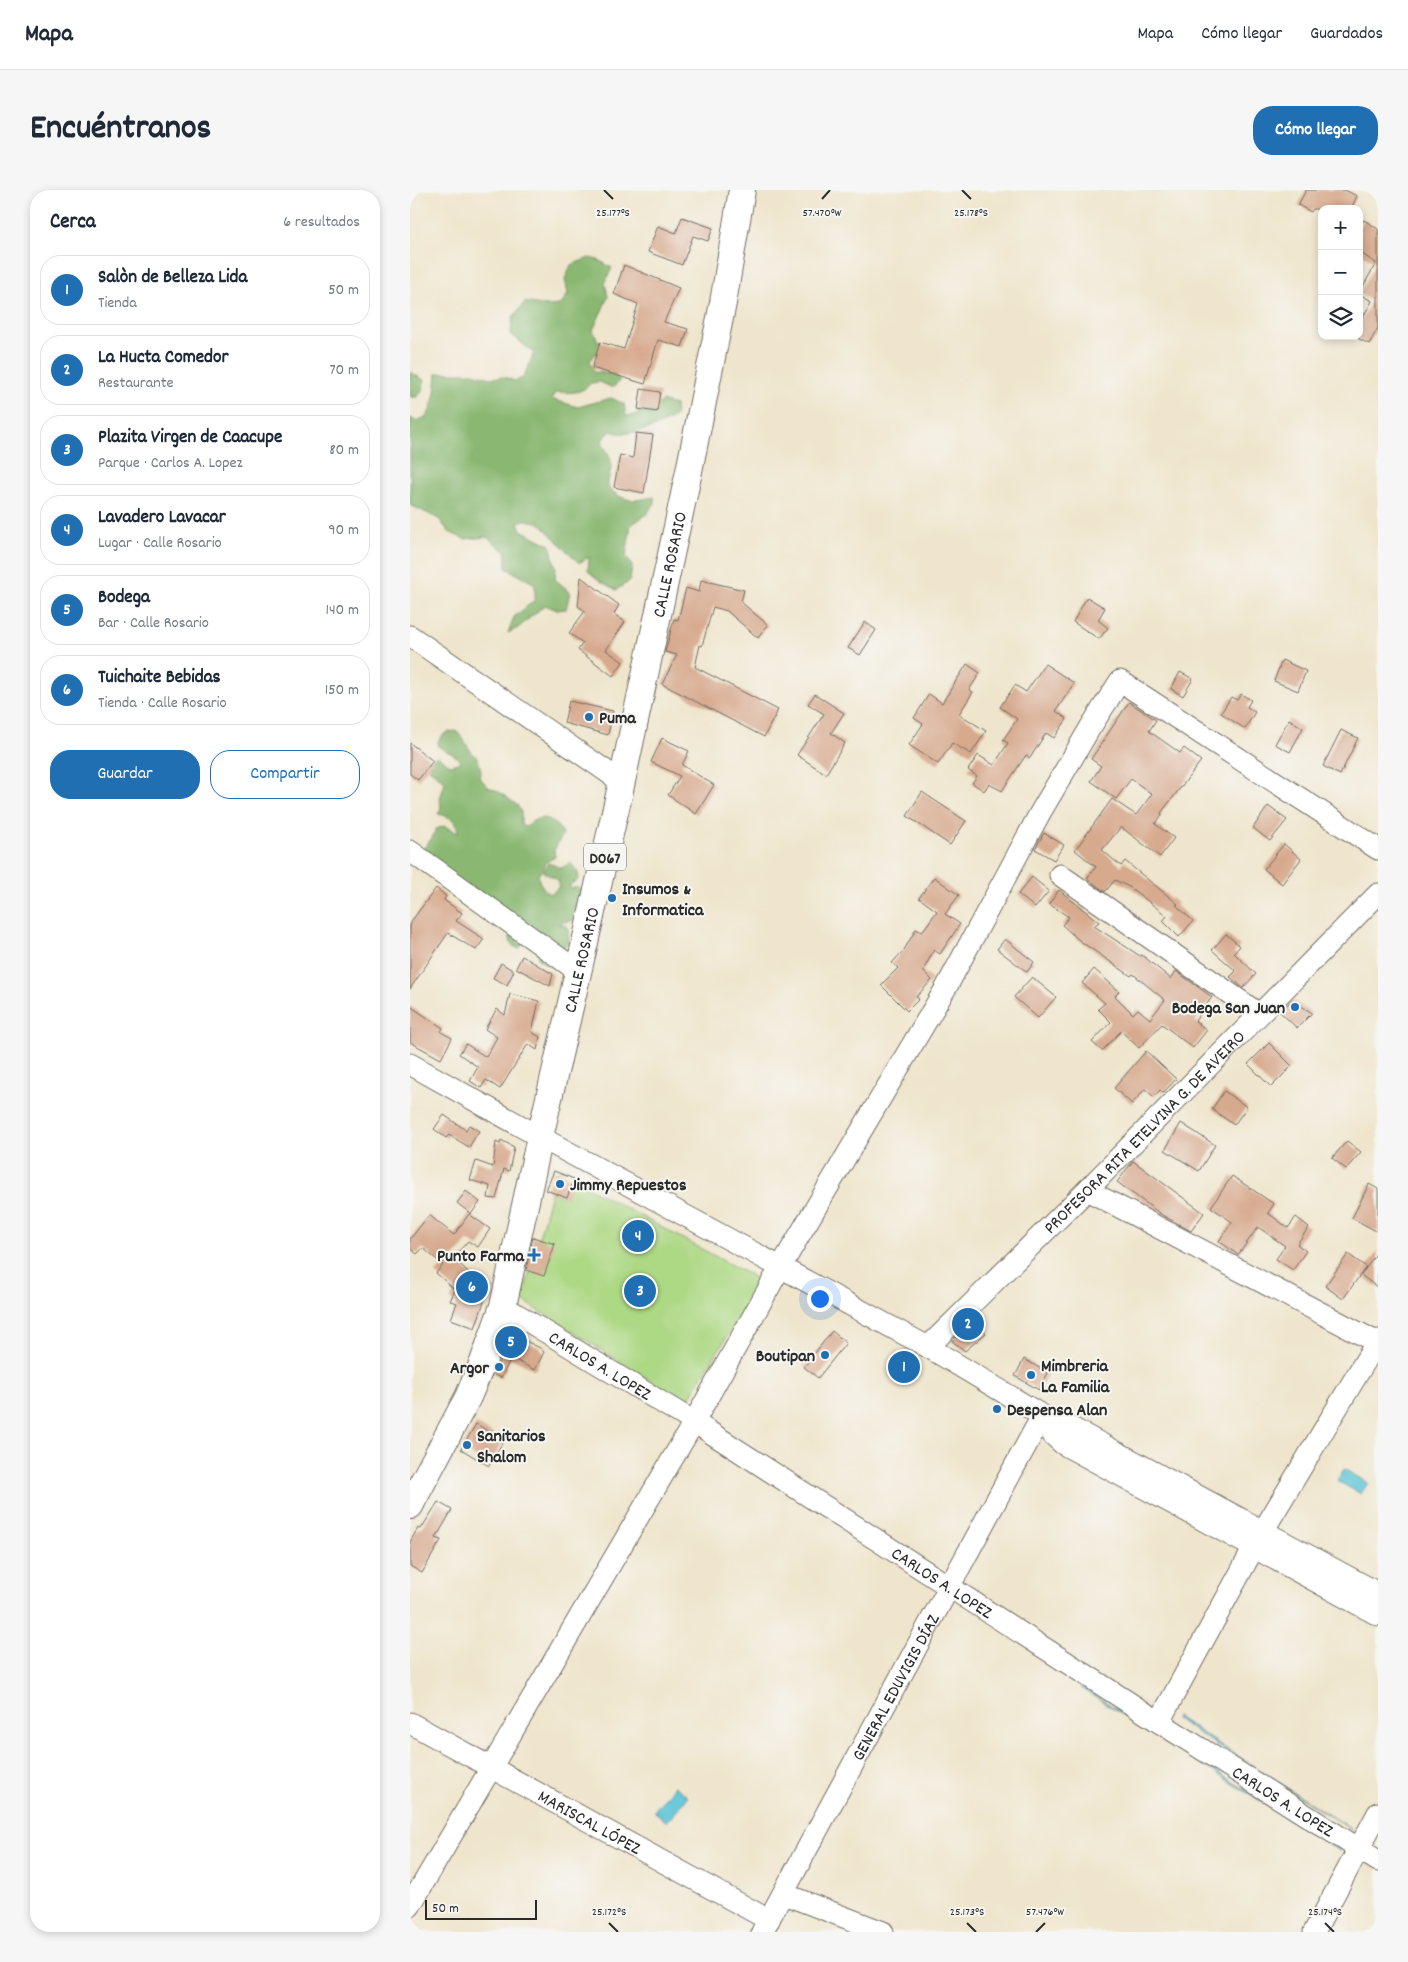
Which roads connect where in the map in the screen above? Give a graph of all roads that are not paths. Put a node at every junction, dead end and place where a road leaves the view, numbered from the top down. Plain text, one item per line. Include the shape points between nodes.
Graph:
1 (742, 190) edge
2 (410, 636) edge
3 (622, 782) junction
4 (1378, 849) edge
5 (410, 851) edge
6 (1060, 875) dead end
7 (1378, 894) edge
8 (579, 972) junction
9 (1258, 1014) junction
10 (410, 1064) edge
11 (540, 1137) junction
12 (1087, 1190) junction
13 (780, 1268) junction
14 (504, 1306) junction
15 (1378, 1342) edge
16 (928, 1347) junction
17 (1045, 1417) junction
18 (694, 1422) junction
19 (410, 1506) edge
20 (1259, 1540) junction
21 (949, 1587) junction
22 (1378, 1593) edge
23 (1378, 1615) edge
24 (410, 1722) edge
25 (1159, 1722) junction
26 (490, 1767) junction
27 (1378, 1812) edge
28 (1359, 1849) junction
29 (1378, 1861) edge
30 (784, 1894) junction
31 (410, 1906) edge
32 (765, 1926) edge
33 (883, 1932) edge
34 (1314, 1932) edge

1 - 3 main road, CALLE ROSARIO / D067 via 692,456
2 - 3 street
3 - 8 main road, CALLE ROSARIO / D067
4 - 13 street via 1120,681 1040,813 947,986
5 - 8 street
6 - 9 street
7 - 9 street, PROFESORA RITA ETELVINA G. DE AVEIRO
8 - 11 main road, CALLE ROSARIO / D067
9 - 12 street, PROFESORA RITA ETELVINA G. DE AVEIRO
10 - 11 street
11 - 13 street
11 - 14 main road, CALLE ROSARIO / D067
12 - 15 street
12 - 16 street, PROFESORA RITA ETELVINA G. DE AVEIRO
13 - 16 street
13 - 18 street
14 - 18 street, CARLOS A. LOPEZ
14 - 19 main road, CALLE ROSARIO / D067 via 468,1397
15 - 20 street
16 - 17 street
17 - 20 street via 1053,1435 1063,1444
17 - 21 street, GENERAL EDUVIGIS DÍAZ
18 - 21 street, CARLOS A. LOPEZ
18 - 26 street
20 - 22 street
20 - 23 street
20 - 25 street
21 - 25 street, CARLOS A. LOPEZ
21 - 30 street, GENERAL EDUVIGIS DÍAZ
24 - 26 street, MARISCAL LÓPEZ
25 - 28 street, CARLOS A. LOPEZ
26 - 31 street
26 - 32 street, MARISCAL LÓPEZ
27 - 28 street
28 - 29 street, CARLOS A. LOPEZ
28 - 34 street
30 - 32 street, GENERAL EDUVIGIS DÍAZ
30 - 33 street

